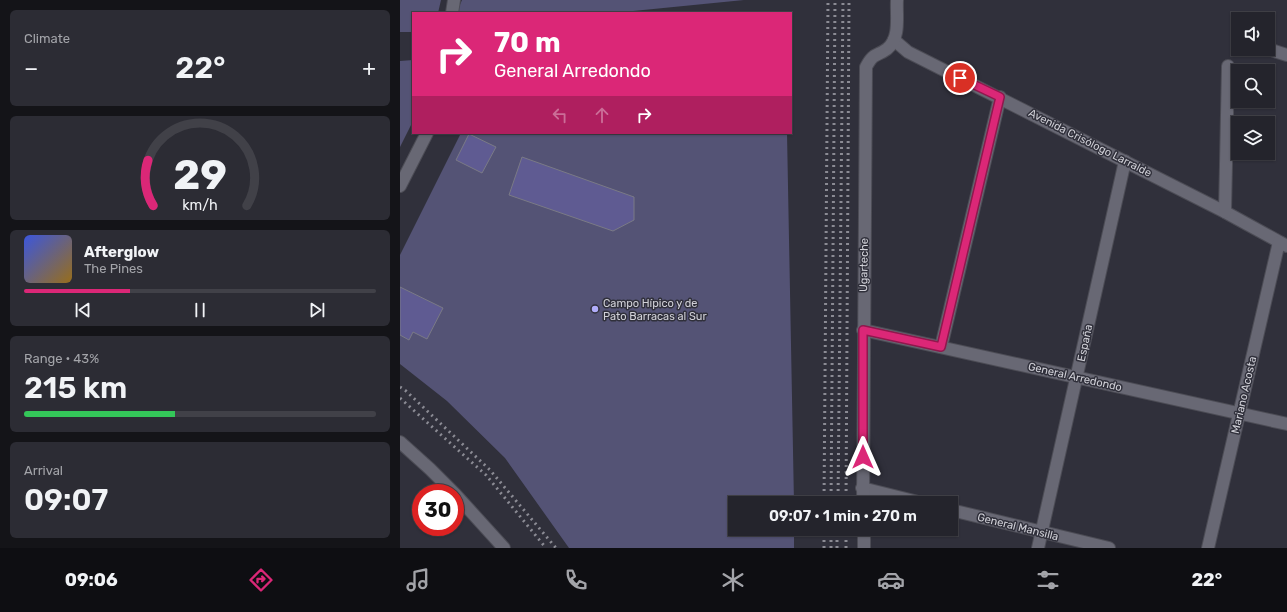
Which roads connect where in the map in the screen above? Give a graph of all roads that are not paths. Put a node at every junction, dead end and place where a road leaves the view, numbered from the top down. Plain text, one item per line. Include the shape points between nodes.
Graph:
1 (454, 0) edge
2 (897, 0) edge
3 (452, 12) edge
4 (894, 40) junction
5 (1275, 51) edge
6 (1287, 55) edge
7 (1228, 66) dead end
8 (1000, 97) junction
9 (426, 134) edge
10 (1125, 161) junction
11 (400, 186) edge
12 (1225, 212) junction
13 (1283, 244) edge
14 (863, 330) junction
15 (941, 347) junction
16 (1077, 378) junction
17 (1240, 414) junction
18 (1287, 424) edge
19 (400, 442) edge
20 (445, 484) edge
21 (862, 488) junction
22 (863, 496) edge
23 (894, 496) edge
24 (464, 504) edge
25 (958, 512) edge
26 (1041, 532) junction
27 (864, 536) edge
28 (504, 548) edge
29 (864, 548) edge
30 (1038, 548) edge
31 (1109, 548) edge
32 (1208, 548) edge

1 - 3 street
2 - 4 street
4 - 8 street, Avenida Crisólogo Larralde via 908,52
4 - 14 street, Ugarteche via 888,48 871,57 866,67
5 - 6 street
7 - 12 street
8 - 10 street, Avenida Crisólogo Larralde
8 - 15 street
9 - 11 street
10 - 12 street, Avenida Crisólogo Larralde
10 - 16 street, España
12 - 13 street, Avenida Crisólogo Larralde
13 - 17 street, Mariano Acosta
14 - 15 street, General Arredondo
14 - 21 street, Ugarteche
15 - 16 street, General Arredondo
16 - 17 street, General Arredondo
16 - 26 street, España
17 - 18 street, General Arredondo
17 - 32 street, Mariano Acosta
19 - 20 street
21 - 22 street, Ugarteche
21 - 23 street
24 - 28 street
25 - 26 street, General Mansilla
26 - 30 street, España
26 - 31 street, General Mansilla
27 - 29 street

